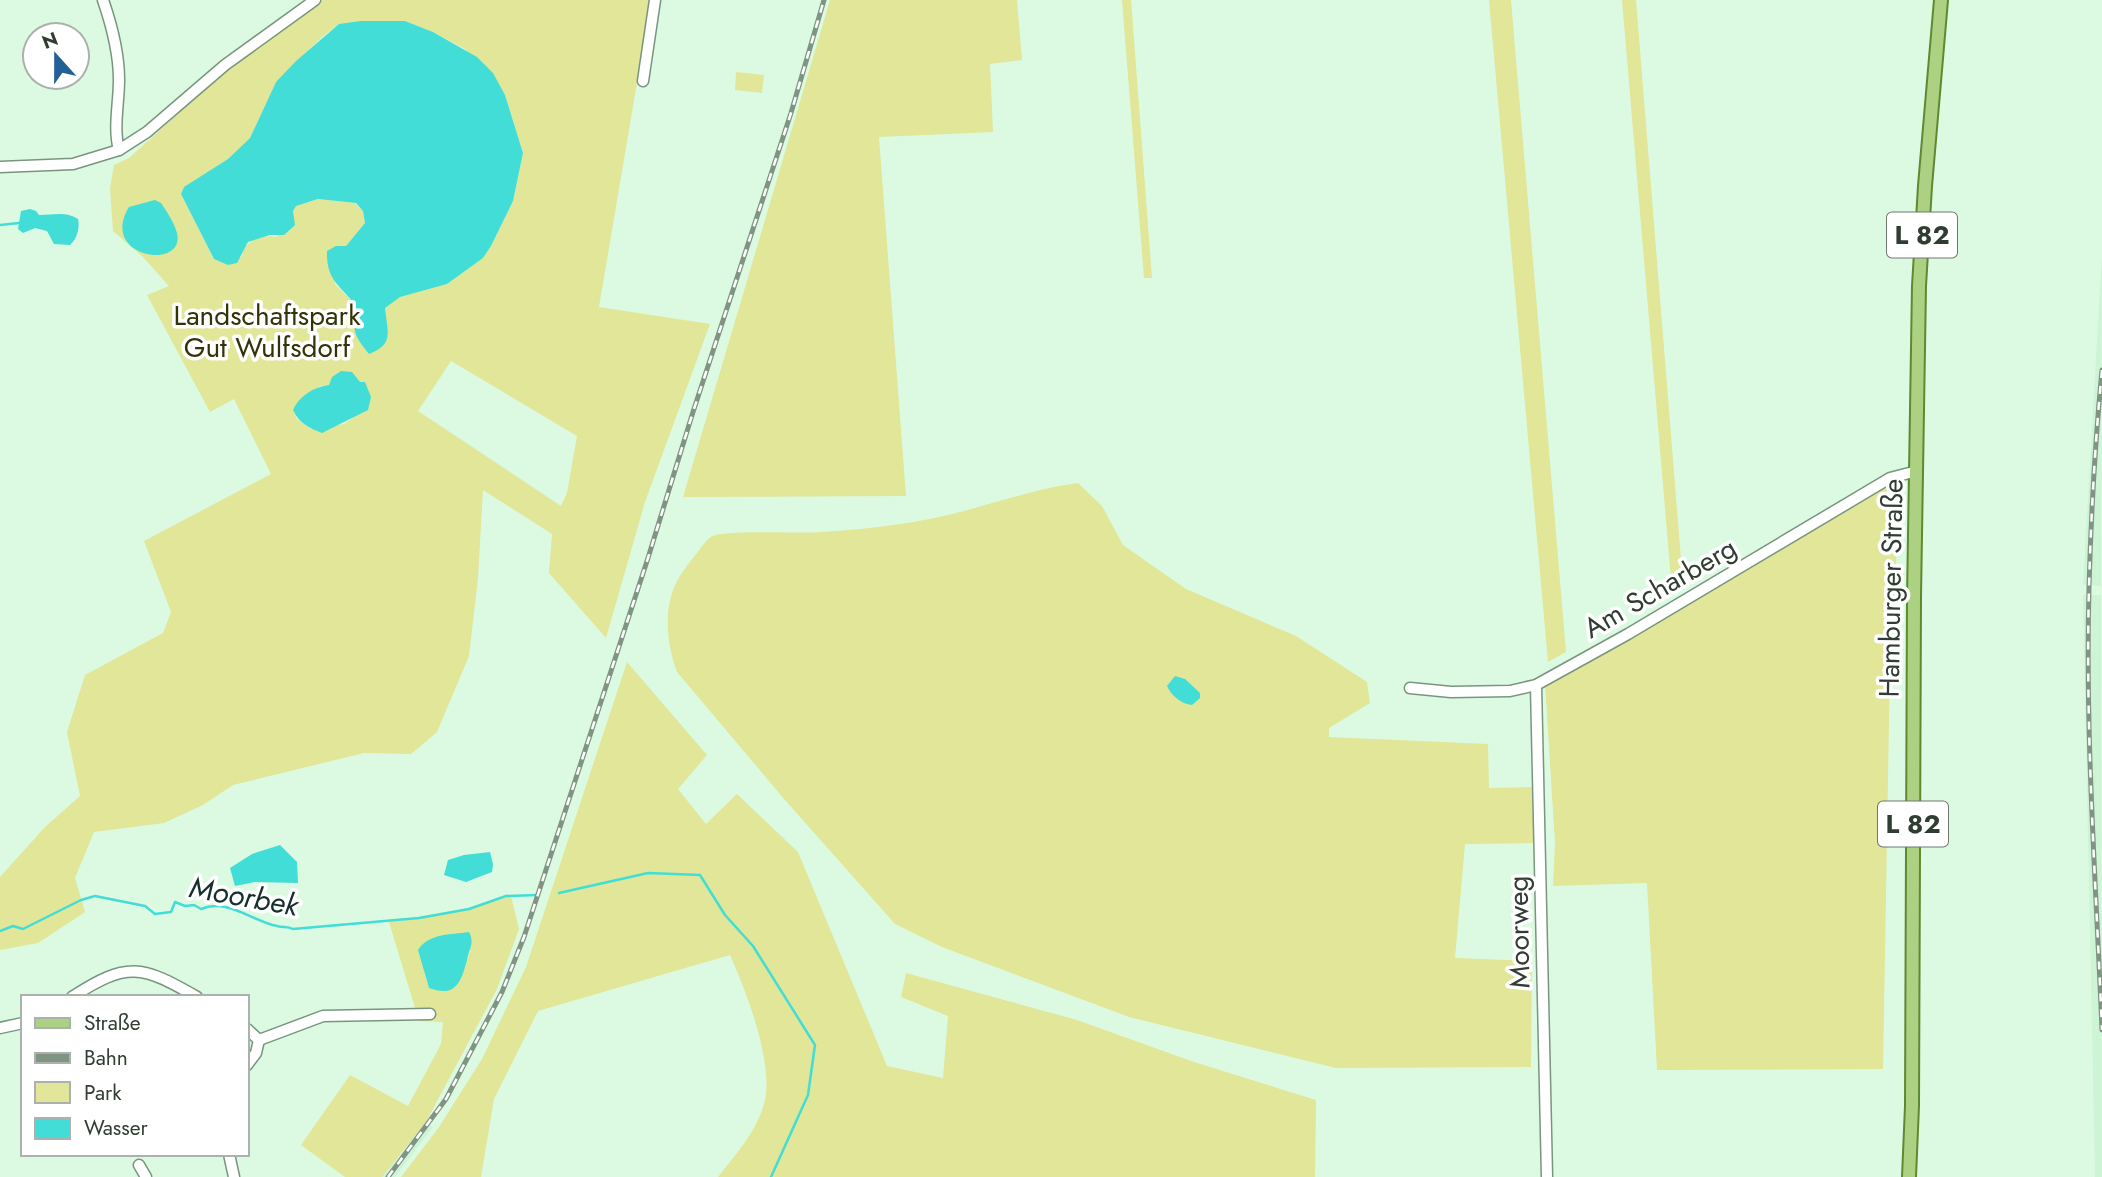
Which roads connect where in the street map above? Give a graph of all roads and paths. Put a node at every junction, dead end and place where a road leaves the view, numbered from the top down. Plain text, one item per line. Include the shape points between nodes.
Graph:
1 (103, 0) edge
2 (314, 0) edge
3 (655, 0) edge
4 (1941, 0) edge
5 (643, 81) dead end
6 (119, 150) junction
7 (0, 167) edge
8 (1917, 471) junction
9 (1536, 685) junction
10 (1410, 688) dead end
11 (75, 995) edge
12 (194, 995) edge
13 (430, 1014) dead end
14 (21, 1023) edge
15 (0, 1028) edge
16 (248, 1030) edge
17 (259, 1040) junction
18 (248, 1064) edge
19 (229, 1156) edge
20 (139, 1164) dead end
21 (146, 1177) edge
22 (234, 1177) edge
23 (1547, 1177) edge
24 (1909, 1177) edge

1 - 6 street via 117,47
2 - 6 street
3 - 5 street
4 - 8 main road, Hamburger Straße / L 82 via 1922,231
6 - 7 street via 73,164
8 - 9 street, Am Scharberg via 1890,478
8 - 24 main road, Hamburger Straße / L 82
9 - 10 street, Am Scharberg via 1510,691
9 - 23 street, Moorweg
11 - 12 street via 103,977 139,971
13 - 17 street via 324,1016
14 - 15 street
16 - 17 street
17 - 18 street
19 - 22 street
20 - 21 street

